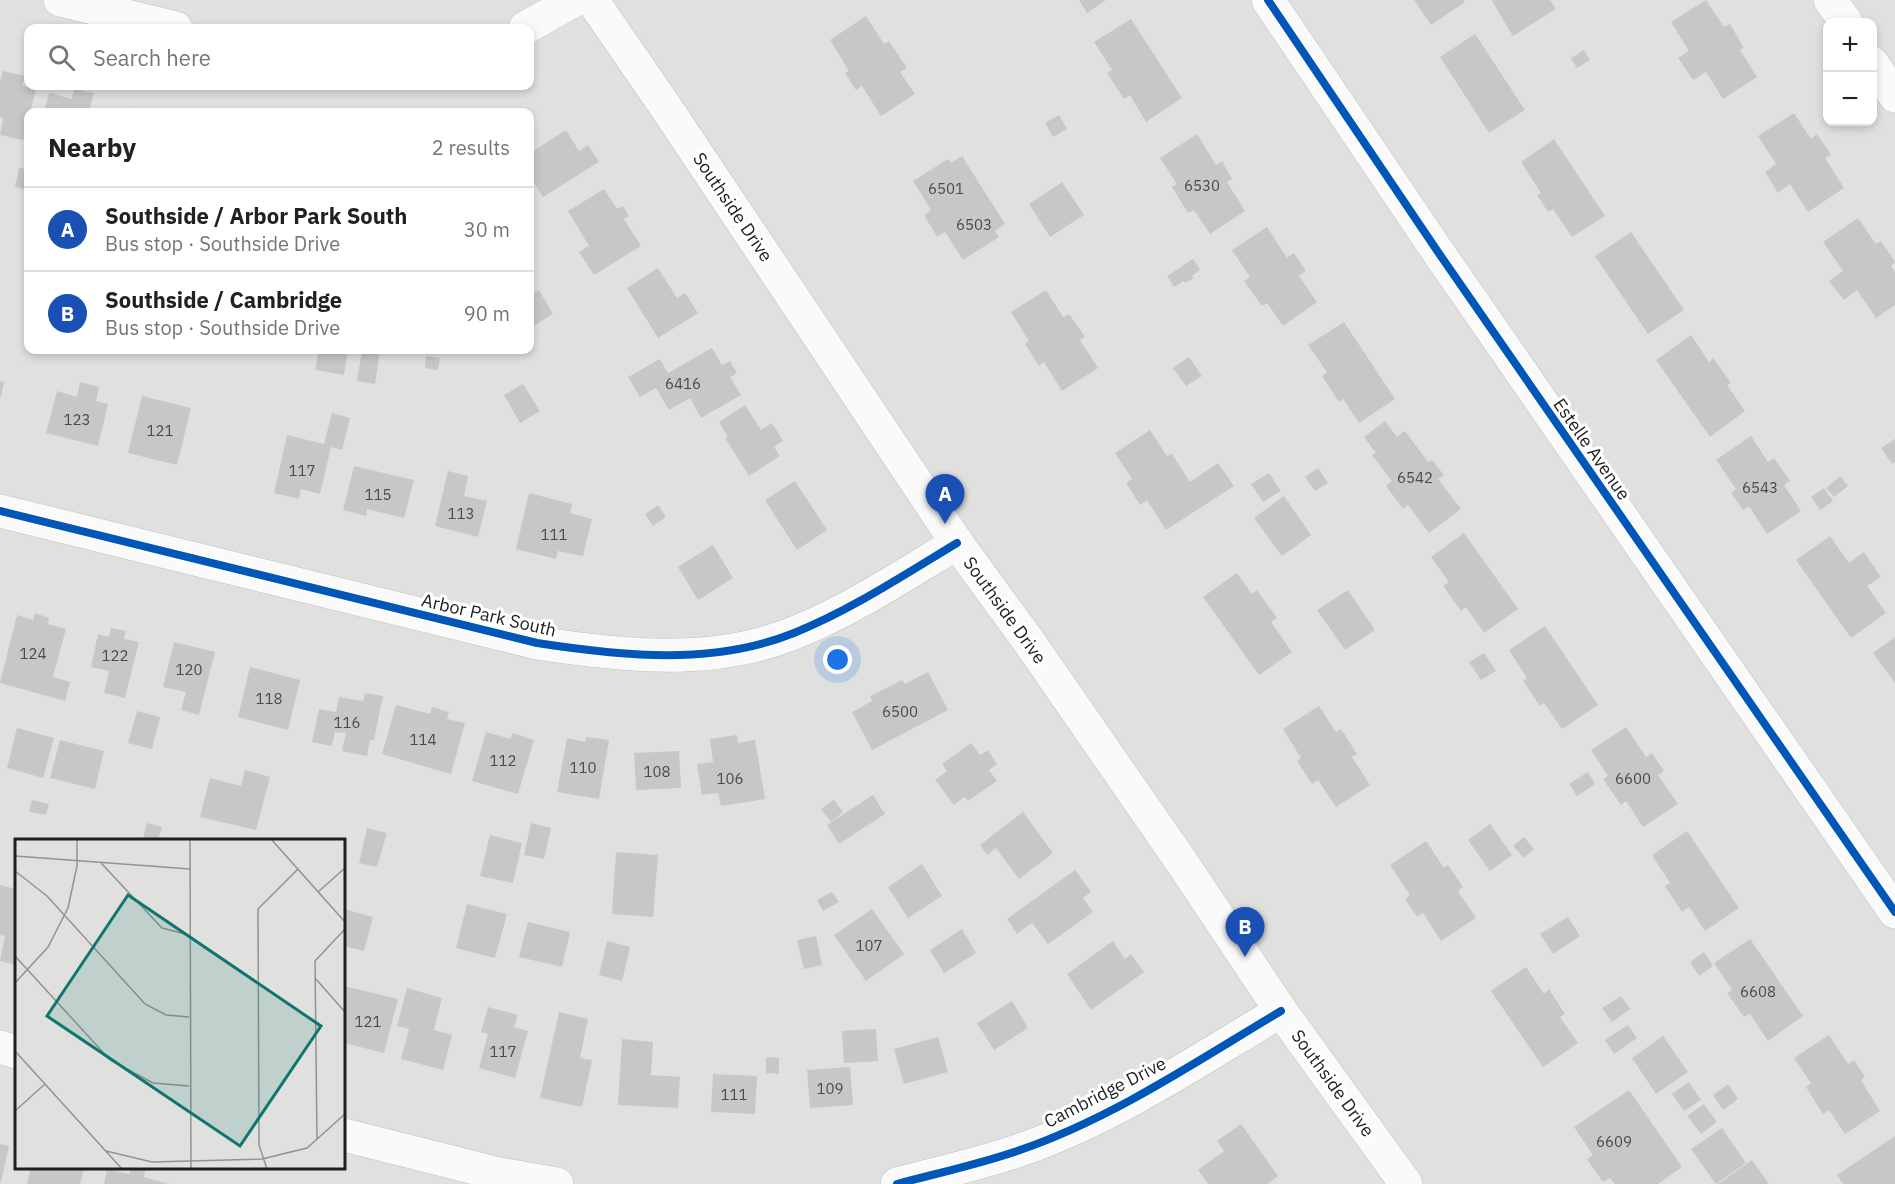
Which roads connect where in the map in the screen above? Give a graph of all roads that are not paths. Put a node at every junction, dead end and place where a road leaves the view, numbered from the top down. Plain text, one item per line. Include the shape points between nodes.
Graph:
1 (60, 0) edge
2 (575, 0) edge
3 (592, 0) edge
4 (1268, 0) edge
5 (1830, 0) edge
6 (1843, 18) edge
7 (159, 24) edge
8 (532, 24) edge
9 (1877, 70) edge
10 (1895, 96) edge
11 (0, 512) edge
12 (957, 543) junction
13 (1895, 912) edge
14 (1281, 1011) junction
15 (0, 1047) edge
16 (15, 1052) edge
17 (345, 1135) edge
18 (557, 1184) edge
19 (897, 1184) edge
20 (1406, 1184) edge

1 - 7 street
2 - 8 street
3 - 12 street, Southside Drive
4 - 13 street, Estelle Avenue via 1444,262
5 - 6 street
9 - 10 street
11 - 12 street, Arbor Park South via 537,643 662,656 740,648 793,634 859,601
12 - 14 street, Southside Drive via 1183,864
14 - 19 street, Cambridge Drive via 1094,1119 1020,1150
14 - 20 street, Southside Drive
15 - 16 street
17 - 18 street via 499,1174

